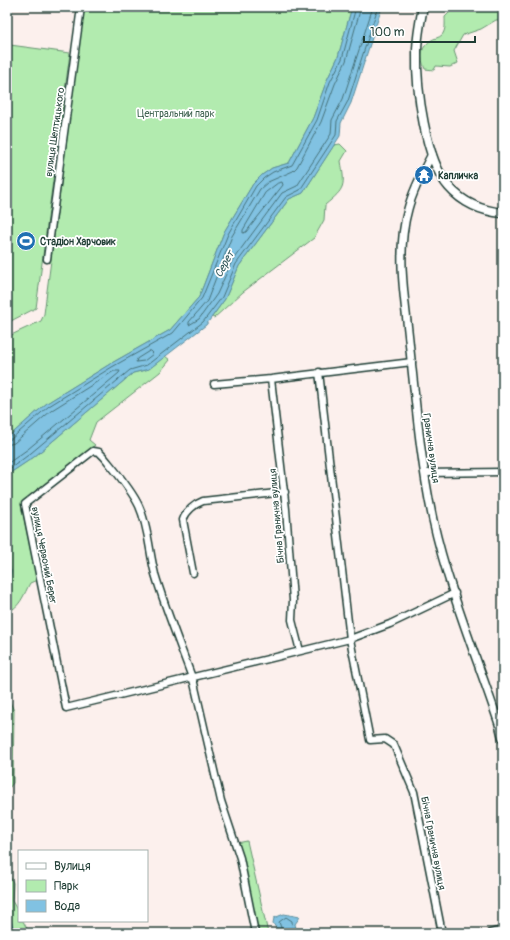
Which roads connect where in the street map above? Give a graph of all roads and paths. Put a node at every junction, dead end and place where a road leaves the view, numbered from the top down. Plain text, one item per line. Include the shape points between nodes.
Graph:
1 (81, 7) edge
2 (423, 7) edge
3 (432, 154) junction
4 (503, 214) edge
5 (47, 259) dead end
6 (412, 362) junction
7 (319, 372) junction
8 (271, 379) junction
9 (214, 384) dead end
10 (503, 472) edge
11 (425, 473) junction
12 (285, 492) junction
13 (193, 573) dead end
14 (455, 593) junction
15 (350, 639) junction
16 (300, 651) junction
17 (192, 678) junction
18 (503, 740) edge
19 (503, 930) edge
20 (255, 933) edge
21 (442, 933) edge
22 (490, 933) edge

1 - 5 street, вулиця Шептицького
2 - 3 main road via 416,62 423,119
3 - 4 main road via 446,183 457,195 476,207
3 - 6 street, Гранична вулиця via 410,202 403,235 402,267
6 - 7 street
6 - 11 street, Гранична вулиця
7 - 8 street
7 - 15 street, Бічна Гранична вулиця
8 - 9 street
8 - 12 street, Бічна Гранична вулиця
10 - 11 street
11 - 14 street, Гранична вулиця via 438,538
12 - 13 street via 208,501 194,506 183,520
12 - 16 street, Бічна Гранична вулиця via 293,600 292,620
14 - 15 street via 390,624
14 - 18 street, Гранична вулиця
15 - 16 street
15 - 21 street, Бічна Гранична вулиця via 370,740 385,739 394,745 416,798
16 - 17 street
17 - 17 street, вулиця Червоний Берег via 66,708 25,507 29,500 93,451 104,457 140,506 157,580
17 - 20 street via 221,801 240,858
19 - 22 street

